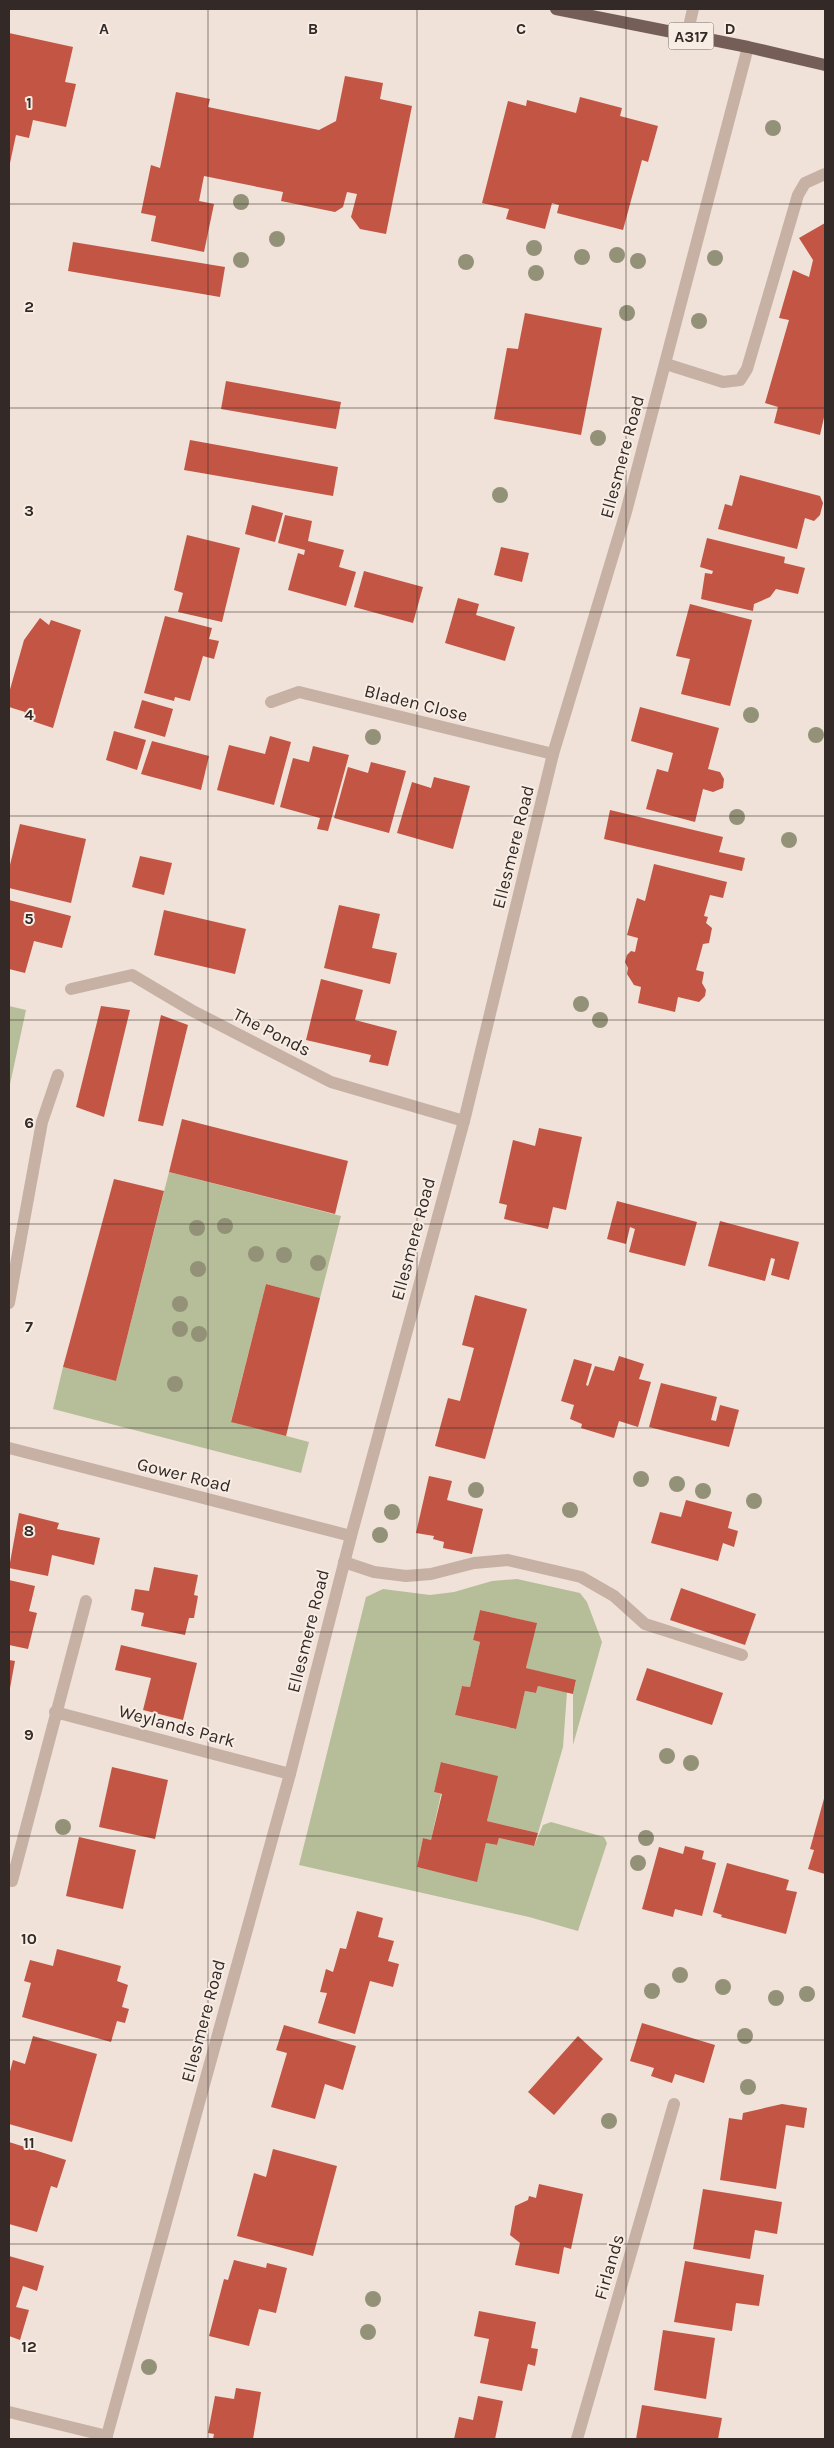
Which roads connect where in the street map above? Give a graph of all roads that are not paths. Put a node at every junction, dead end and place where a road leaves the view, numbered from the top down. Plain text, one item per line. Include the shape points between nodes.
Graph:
1 (556, 9) edge
2 (693, 9) edge
3 (687, 35) junction
4 (748, 47) junction
5 (825, 65) edge
6 (825, 174) edge
7 (666, 364) junction
8 (271, 702) dead end
9 (553, 754) junction
10 (71, 989) dead end
11 (58, 1075) dead end
12 (464, 1121) junction
13 (9, 1303) edge
14 (9, 1448) edge
15 (351, 1536) junction
16 (344, 1562) junction
17 (86, 1601) dead end
18 (742, 1655) dead end
19 (55, 1712) junction
20 (290, 1774) junction
21 (12, 1881) dead end
22 (674, 2104) dead end
23 (9, 2412) edge
24 (106, 2438) edge
25 (577, 2439) edge

1 - 3 main road, A317
2 - 3 street
3 - 4 main road, A317
4 - 5 main road, A317
4 - 7 street, Ellesmere Road
6 - 7 street via 805,183 798,195 747,369 740,380 723,382
7 - 9 street, Ellesmere Road via 626,512
8 - 9 street, Bladen Close via 299,692
9 - 12 street, Ellesmere Road
10 - 12 street, The Ponds via 132,975 191,1010 331,1082
11 - 13 street via 42,1122
12 - 15 street, Ellesmere Road
14 - 15 street, Gower Road
15 - 16 street, Ellesmere Road
16 - 18 street via 374,1572 406,1576 508,1560 581,1577 614,1596 646,1624
16 - 20 street, Ellesmere Road
17 - 19 street
19 - 20 street, Weylands Park
19 - 21 street
20 - 24 street, Ellesmere Road
22 - 25 street, Firlands
23 - 24 street

